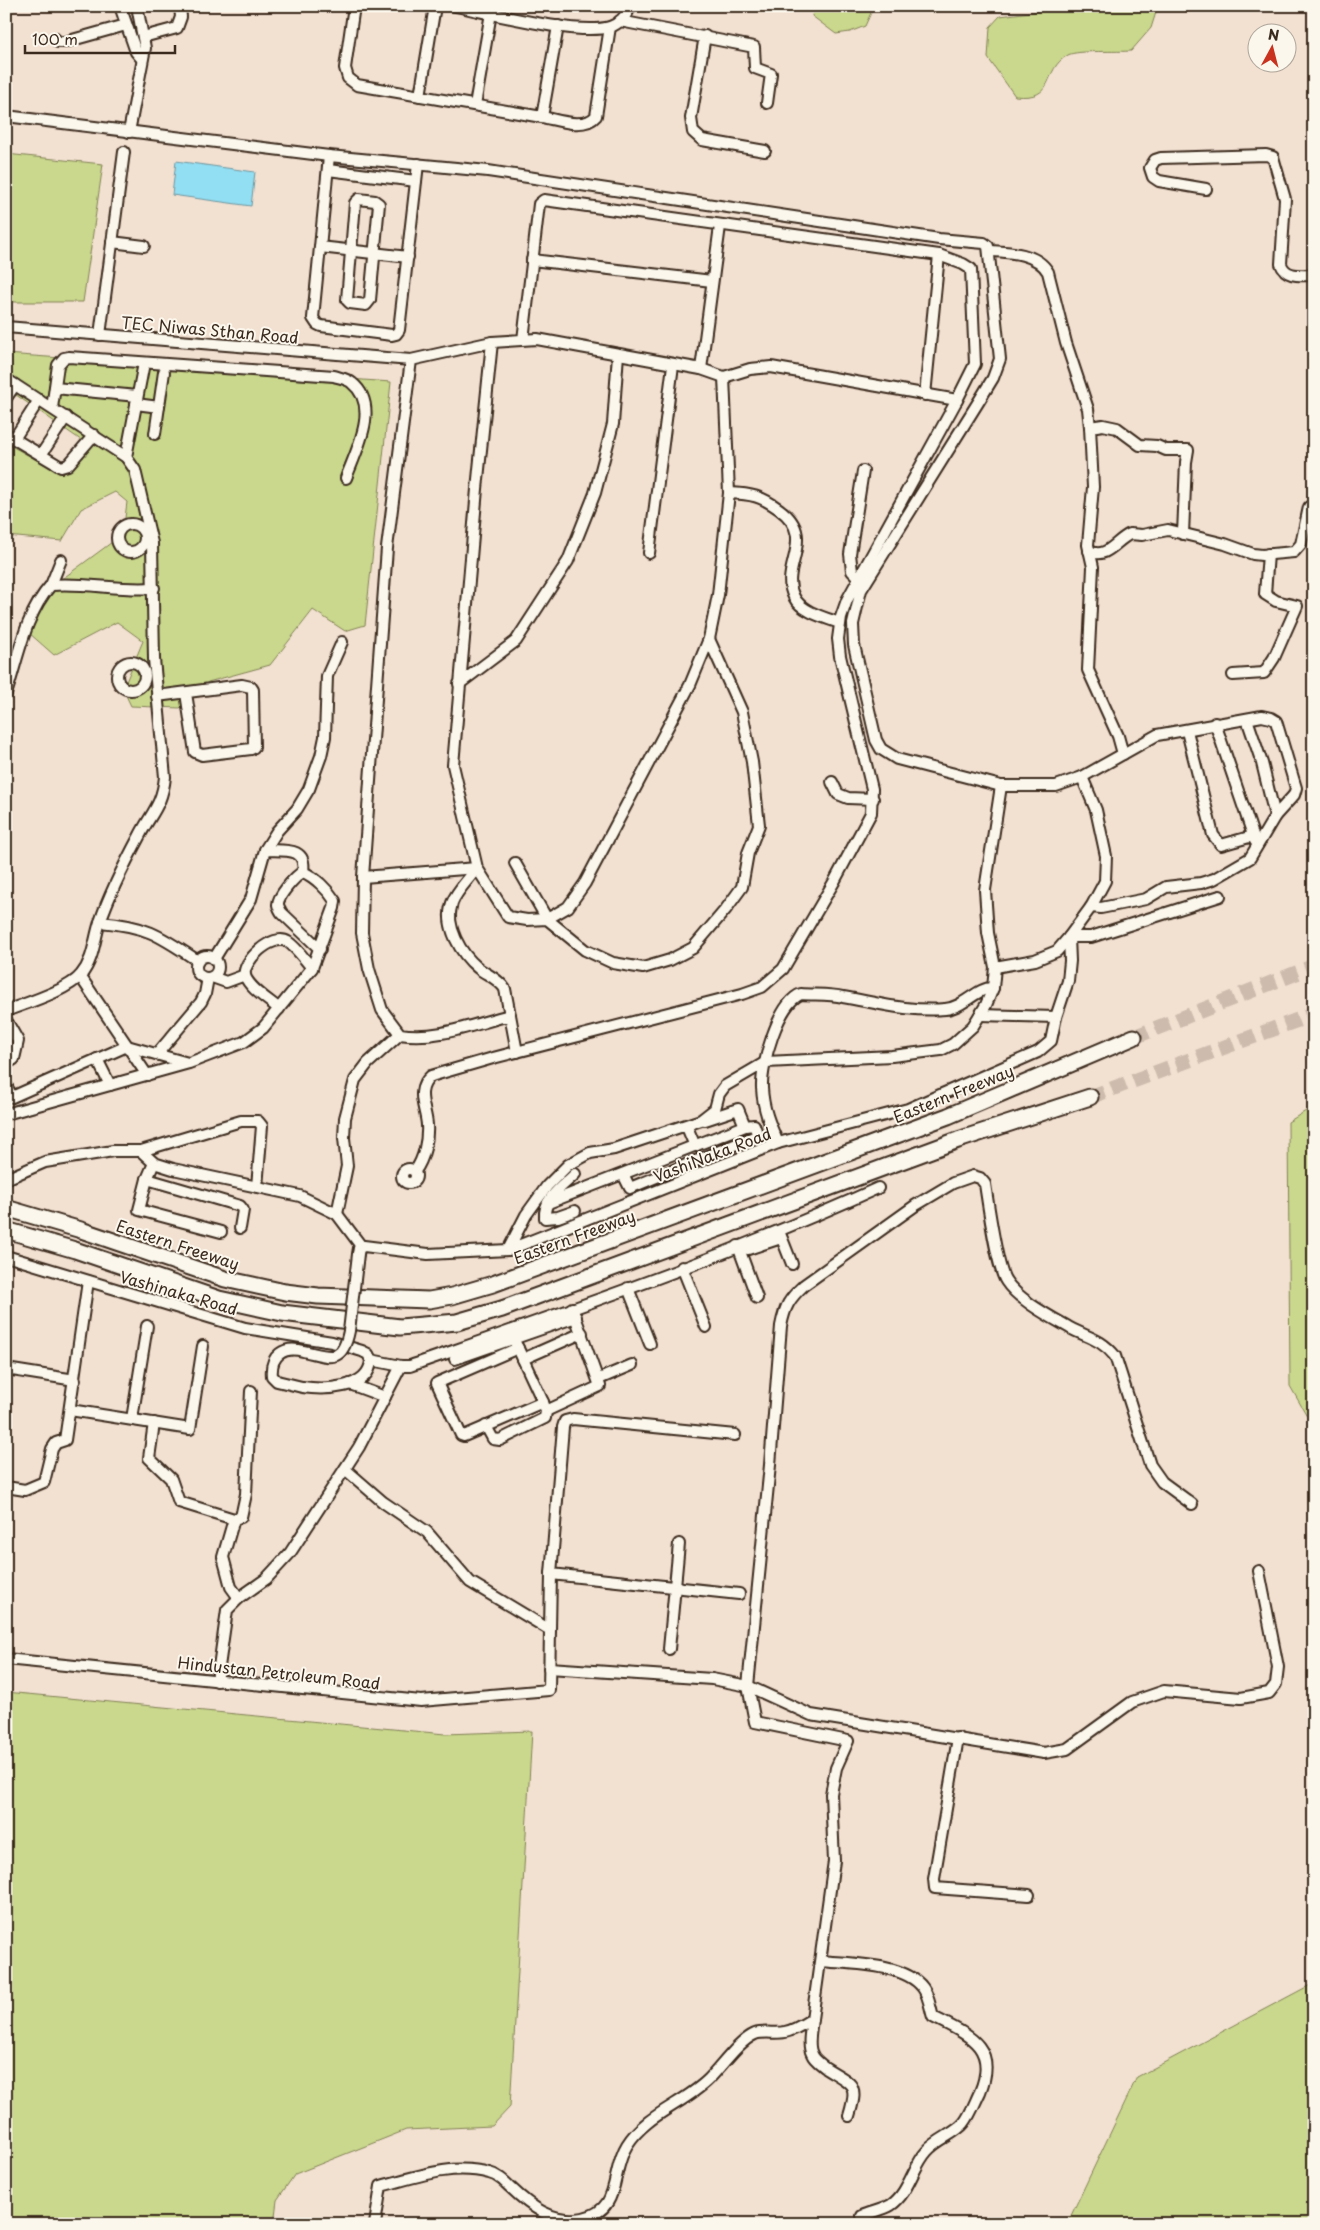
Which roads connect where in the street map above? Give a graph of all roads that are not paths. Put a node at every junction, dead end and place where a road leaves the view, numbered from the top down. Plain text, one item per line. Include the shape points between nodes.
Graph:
1 (120, 6) edge
2 (137, 6) edge
3 (180, 6) edge
4 (354, 6) edge
5 (436, 6) edge
6 (455, 6) edge
7 (631, 6) edge
8 (491, 13) junction
9 (620, 21) junction
10 (126, 25) junction
11 (558, 26) junction
12 (610, 26) junction
13 (706, 36) junction
14 (143, 37) junction
15 (54, 38) dead end
16 (142, 59) junction
17 (420, 96) junction
18 (767, 103) dead end
19 (475, 105) junction
20 (6, 116) edge
21 (542, 117) junction
22 (130, 132) junction
23 (765, 151) dead end
24 (124, 152) dead end
25 (329, 156) junction
26 (418, 164) junction
27 (328, 170) junction
28 (416, 181) junction
29 (1206, 189) dead end
30 (720, 226) junction
31 (112, 242) junction
32 (144, 246) dead end
33 (320, 247) junction
34 (352, 250) junction
35 (990, 251) junction
36 (374, 253) junction
37 (939, 255) junction
38 (408, 257) junction
39 (532, 260) junction
40 (1314, 275) edge
41 (712, 281) junction
42 (6, 327) edge
43 (100, 335) junction
44 (522, 340) junction
45 (492, 342) junction
46 (618, 354) junction
47 (411, 360) junction
48 (144, 363) junction
49 (673, 365) junction
50 (701, 369) junction
51 (164, 372) dead end
52 (724, 378) junction
53 (11, 382) edge
54 (55, 388) junction
55 (925, 394) junction
56 (6, 398) edge
57 (39, 400) junction
58 (137, 400) junction
59 (957, 400) junction
60 (159, 407) junction
61 (52, 408) junction
62 (66, 417) junction
63 (1090, 427) junction
64 (155, 434) dead end
65 (94, 435) junction
66 (10, 436) edge
67 (41, 455) junction
68 (126, 457) junction
69 (863, 471) dead end
70 (346, 478) dead end
71 (729, 493) junction
72 (1309, 508) dead end
73 (1183, 534) junction
74 (1089, 551) junction
75 (649, 553) dead end
76 (1268, 554) junction
77 (61, 560) dead end
78 (858, 577) junction
79 (51, 585) junction
80 (154, 588) junction
81 (840, 623) junction
82 (709, 639) junction
83 (342, 642) dead end
84 (154, 659) junction
85 (140, 666) junction
86 (1234, 675) dead end
87 (459, 684) junction
88 (138, 688) junction
89 (156, 692) junction
90 (186, 693) junction
91 (6, 694) edge
92 (1247, 719) junction
93 (1215, 724) junction
94 (1187, 731) junction
95 (1123, 754) junction
96 (1082, 777) junction
97 (832, 782) dead end
98 (1001, 786) junction
99 (872, 799) junction
100 (1275, 816) junction
101 (1253, 836) junction
102 (1257, 848) junction
103 (265, 850) junction
104 (515, 863) dead end
105 (477, 868) junction
106 (302, 872) junction
107 (362, 877) junction
108 (1220, 896) dead end
109 (1091, 907) junction
110 (547, 919) junction
111 (100, 922) junction
112 (1069, 937) junction
113 (320, 949) junction
114 (214, 959) junction
115 (198, 961) junction
116 (995, 966) junction
117 (312, 968) junction
118 (80, 976) junction
119 (245, 976) junction
120 (210, 978) junction
121 (993, 988) junction
122 (279, 1009) junction
123 (6, 1011) edge
124 (980, 1014) junction
125 (510, 1015) junction
126 (1056, 1018) junction
127 (6, 1020) edge
128 (400, 1034) junction
129 (1134, 1037) tunnel mouth
130 (127, 1046) junction
131 (517, 1052) junction
132 (157, 1054) junction
133 (96, 1059) junction
134 (766, 1062) junction
135 (189, 1063) junction
136 (6, 1064) edge
137 (147, 1075) junction
138 (6, 1084) edge
139 (110, 1086) junction
140 (12, 1097) junction
141 (1090, 1097) tunnel mouth
142 (17, 1111) junction
143 (6, 1114) edge
144 (768, 1122) junction
145 (750, 1126) junction
146 (688, 1127) junction
147 (674, 1132) dead end
148 (778, 1143) junction
149 (695, 1146) junction
150 (141, 1151) junction
151 (716, 1152) junction
152 (154, 1163) junction
153 (722, 1166) junction
154 (415, 1171) dead end
155 (576, 1174) dead end
156 (623, 1174) junction
157 (6, 1179) edge
158 (147, 1179) junction
159 (633, 1186) junction
160 (257, 1187) junction
161 (878, 1188) dead end
162 (638, 1199) junction
163 (548, 1203) junction
164 (6, 1208) edge
165 (338, 1214) junction
166 (570, 1226) junction
167 (240, 1228) dead end
168 (6, 1230) edge
169 (221, 1232) dead end
170 (780, 1234) junction
171 (739, 1249) junction
172 (360, 1250) junction
173 (508, 1250) junction
174 (6, 1256) edge
175 (792, 1264) dead end
176 (682, 1267) junction
177 (88, 1282) junction
178 (628, 1288) junction
179 (757, 1298) dead end
180 (574, 1312) junction
181 (147, 1326) dead end
182 (706, 1327) dead end
183 (582, 1333) junction
184 (516, 1343) junction
185 (650, 1344) dead end
186 (203, 1346) dead end
187 (455, 1359) dead end
188 (523, 1359) junction
189 (371, 1360) junction
190 (632, 1365) dead end
191 (401, 1366) junction
192 (6, 1369) edge
193 (599, 1379) junction
194 (75, 1380) junction
195 (350, 1384) junction
196 (251, 1391) dead end
197 (385, 1397) junction
198 (544, 1406) junction
199 (70, 1410) junction
200 (132, 1419) junction
201 (154, 1423) junction
202 (486, 1426) junction
203 (735, 1435) dead end
204 (345, 1469) junction
205 (6, 1487) edge
206 (1192, 1504) dead end
207 (234, 1519) junction
208 (679, 1544) dead end
209 (1259, 1571) dead end
210 (551, 1574) junction
211 (676, 1586) junction
212 (739, 1594) dead end
213 (239, 1598) junction
214 (550, 1630) junction
215 (670, 1649) dead end
216 (6, 1659) edge
217 (549, 1668) junction
218 (216, 1681) junction
219 (748, 1686) junction
220 (958, 1738) junction
221 (1029, 1895) dead end
222 (821, 1961) junction
223 (812, 2019) junction
224 (849, 2116) dead end
225 (862, 2216) dead end
226 (374, 2224) edge

1 - 10 street
2 - 14 street
3 - 14 street via 182,16 177,28
4 - 17 street via 345,68 348,78 357,85
5 - 17 street
6 - 8 street
7 - 9 street
8 - 11 street
8 - 19 street
9 - 12 street
9 - 13 street
10 - 15 street via 65,42
10 - 16 street
11 - 12 street via 591,29
11 - 21 street
12 - 21 street via 596,116 587,123
13 - 18 street via 754,46 755,68 771,74
13 - 23 street via 691,118 693,132 702,140
14 - 16 street
16 - 22 street
17 - 19 street
19 - 21 street
20 - 22 street
22 - 25 street
24 - 31 street
25 - 26 street
25 - 27 street
26 - 28 street
26 - 35 street via 488,171 929,238 984,243
27 - 28 street
27 - 33 street
28 - 38 street
29 - 40 street via 1159,182 1150,168 1155,160 1161,158 1273,157 1285,199 1281,264 1290,274
30 - 37 street
30 - 39 street via 544,200 539,204
30 - 41 street
31 - 32 street
31 - 43 street
33 - 34 street
33 - 38 street via 313,318 317,324 392,335 399,330
34 - 36 street
34 - 36 street via 355,203 359,199 374,201 379,204
34 - 36 street via 347,300 350,303 369,303
35 - 63 street via 1031,258 1043,264 1048,272 1066,343 1088,409
35 - 98 street via 1000,359 998,367 861,590 854,645 880,749 897,759
36 - 38 street
37 - 55 street
37 - 59 street via 972,269 975,364
39 - 41 street
39 - 44 street
41 - 50 street
42 - 43 street, TEC Niwas Sthan Road
43 - 47 street, TEC Niwas Sthan Road
44 - 45 street, TEC Niwas Sthan Road
44 - 46 street, TEC Niwas Sthan Road via 537,339
45 - 47 street, TEC Niwas Sthan Road
45 - 87 street
46 - 49 street, TEC Niwas Sthan Road
46 - 87 street via 611,432 595,493 568,561 516,641
47 - 107 street via 387,548
48 - 54 street via 64,358 58,366
48 - 58 street
48 - 70 street via 334,376 351,382 365,402 364,425
49 - 50 street, TEC Niwas Sthan Road
49 - 75 street
50 - 52 street, TEC Niwas Sthan Road
51 - 60 street
52 - 55 street via 750,369 771,367
52 - 71 street
53 - 56 street
53 - 57 street
54 - 58 street
54 - 61 street
55 - 59 street
57 - 61 street
57 - 66 street
58 - 60 street
58 - 68 street
59 - 78 street
60 - 64 street
61 - 62 street
62 - 65 street
62 - 67 street
63 - 73 street via 1116,428 1140,445 1188,450
63 - 74 street via 1093,487
65 - 67 street via 64,467
65 - 68 street
66 - 67 street
68 - 80 street via 135,470
69 - 78 street via 850,564
71 - 81 street via 765,498 796,526 792,578 795,600 820,617
71 - 82 street via 718,595
72 - 76 street via 1298,549
73 - 74 street via 1163,530 1130,534 1102,553
73 - 76 street via 1253,554
74 - 95 street via 1093,567 1088,670
76 - 86 street via 1265,594 1276,601 1297,606 1264,673
77 - 79 street
78 - 81 street
79 - 80 street via 72,583 136,590
79 - 91 street via 30,618
80 - 84 street
81 - 99 street via 840,656
82 - 110 street via 690,684 585,883 568,907
82 - 110 street via 742,712 752,762 758,825 742,886 693,948 670,960 643,968 613,963 585,950
83 - 103 street via 327,676 322,756 304,799
84 - 85 street
84 - 89 street
85 - 88 street via 145,677
85 - 88 street via 124,665 118,672 121,686 129,690
87 - 105 street via 453,764
88 - 89 street
89 - 90 street
89 - 111 street via 165,777 163,792 158,807 124,865
90 - 90 street via 242,685 251,687 254,747 202,755 195,752
92 - 93 street
92 - 100 street
92 - 100 street via 1262,716 1276,721 1296,788 1294,795
93 - 94 street
93 - 101 street
94 - 95 street via 1157,735
94 - 101 street via 1217,842 1228,845
95 - 96 street
96 - 98 street via 1056,786
96 - 109 street via 1096,810 1106,856 1105,881
97 - 99 street via 838,794 848,798
98 - 116 street via 985,890 988,933
99 - 131 street via 871,812 834,882 783,968 762,987
100 - 102 street
101 - 102 street
102 - 109 street via 1250,858 1208,881 1166,888 1146,899
103 - 106 street via 291,851 302,856
103 - 114 street via 251,899
104 - 110 street
105 - 107 street
105 - 110 street via 508,917
105 - 125 street via 452,902 450,921 464,954 505,989
106 - 113 street via 310,875 335,901
106 - 113 street via 296,875 279,899 278,906
107 - 128 street via 362,934 369,970 382,1010
108 - 112 street via 1091,937
109 - 112 street
111 - 115 street via 153,932
111 - 118 street via 92,957
112 - 116 street via 1057,951 1043,957
112 - 126 street, VashiNaka Road via 1068,981
113 - 117 street
114 - 115 street via 203,957
114 - 120 street via 218,969
115 - 120 street via 198,975
116 - 121 street
117 - 119 street via 287,941 275,940 257,953 246,968
117 - 122 street
118 - 123 street via 55,992
118 - 130 street
119 - 120 street via 226,982
119 - 122 street
120 - 132 street via 201,1002
121 - 124 street
121 - 134 street via 987,988 948,1009 908,1010 842,997 801,994 792,1000 779,1021
122 - 135 street via 263,1028 244,1042
124 - 126 street
124 - 134 street via 973,1026 941,1050 892,1056
125 - 128 street via 439,1035 418,1037
125 - 131 street
126 - 148 street, VashiNaka Road via 1051,1041 1038,1052 908,1108
127 - 136 street via 18,1040 14,1059
128 - 165 street via 368,1063 355,1080 345,1118 346,1166
129 - 164 highway, Eastern Freeway via 948,1116 493,1284 429,1300 318,1296 254,1286
130 - 132 street
130 - 133 street
130 - 137 street
131 - 154 street via 456,1068 425,1081 421,1098 427,1135 421,1162
132 - 135 street
133 - 139 street
133 - 140 street
134 - 144 street via 762,1086
134 - 173 street via 725,1086 714,1109 701,1120 614,1149 590,1153 568,1165 547,1186 526,1215
135 - 137 street
137 - 139 street
138 - 140 street
139 - 142 street
140 - 142 street
141 - 168 highway via 958,1140 502,1309 431,1326 400,1327 249,1306
142 - 143 street
144 - 145 street
144 - 148 street
145 - 146 street via 736,1109
145 - 149 street
145 - 151 street via 758,1133 756,1136
146 - 147 street
146 - 149 street
148 - 153 street, VashiNaka Road
149 - 156 street
150 - 152 street
150 - 157 street via 113,1151 45,1162
150 - 160 street via 242,1121 258,1121 262,1126
151 - 153 street
151 - 159 street
152 - 158 street
152 - 160 street
153 - 162 street, VashiNaka Road
155 - 163 street via 552,1195
156 - 159 street via 628,1186
156 - 163 street
158 - 167 street via 240,1206 243,1210
158 - 169 street via 139,1207 141,1211
159 - 162 street
160 - 165 street via 300,1196
161 - 170 street
162 - 166 street, VashiNaka Road
163 - 166 street via 545,1218 570,1213
165 - 172 street
166 - 173 street, VashiNaka Road
170 - 171 street
170 - 175 street
171 - 176 street
171 - 179 street
172 - 173 street, VashiNaka Road via 368,1246 428,1254
172 - 195 street, bridge via 349,1332 343,1349 338,1354 324,1357 293,1349 278,1354 273,1361 272,1376 277,1381 302,1387 335,1388
174 - 177 street, Vashinaka Road
176 - 178 street
176 - 182 street
177 - 189 street, Vashinaka Road via 245,1328 332,1342 362,1351
177 - 194 street
178 - 180 street
178 - 185 street
180 - 183 street
180 - 184 street
180 - 191 street
181 - 200 street
183 - 188 street
183 - 193 street
184 - 187 street
184 - 188 street
184 - 202 street via 437,1383 460,1434 464,1436
186 - 201 street via 190,1429
188 - 198 street
189 - 191 street
189 - 195 street via 364,1374
190 - 193 street
191 - 197 street
192 - 194 street
193 - 198 street via 598,1388
194 - 199 street
195 - 197 street
196 - 207 street via 246,1494 241,1517
197 - 204 street
198 - 202 street
198 - 202 street via 545,1418 500,1440 494,1439
199 - 200 street
199 - 205 street via 65,1440 56,1443 52,1450 44,1482 25,1490
200 - 201 street
201 - 207 street via 149,1458 171,1478 178,1502
203 - 210 street via 573,1419 565,1421
204 - 213 street via 290,1553 266,1579
204 - 214 street via 383,1502 426,1532 470,1582
206 - 219 street via 1162,1482 1150,1465 1115,1356 1099,1340 1072,1328 1016,1294 1004,1280 985,1184 973,1176 953,1183 916,1205 804,1285 785,1308
207 - 213 street via 223,1557 231,1588
208 - 211 street
209 - 220 street via 1278,1667 1276,1684 1268,1693 1241,1698 1164,1691 1132,1702 1067,1749 1044,1753
210 - 211 street
210 - 214 street
211 - 212 street
211 - 215 street
213 - 218 street via 227,1610
214 - 217 street
216 - 218 street, Hindustan Petroleum Road
217 - 218 street, Hindustan Petroleum Road via 549,1690 421,1701
217 - 219 street via 712,1679
219 - 220 street via 811,1715
219 - 222 street via 756,1722 848,1741 836,1768 831,1794 834,1861
220 - 221 street via 934,1878 935,1888
222 - 223 street
222 - 225 street via 887,1969 914,1978 924,1989 933,2017 978,2044 986,2055 984,2082 963,2124 928,2150 892,2204
223 - 224 street via 812,2055 854,2090
223 - 226 street via 786,2032 756,2034 744,2042 707,2081 648,2121 626,2146 605,2208 596,2215 571,2220 551,2217 536,2210 499,2176 456,2169 381,2186

